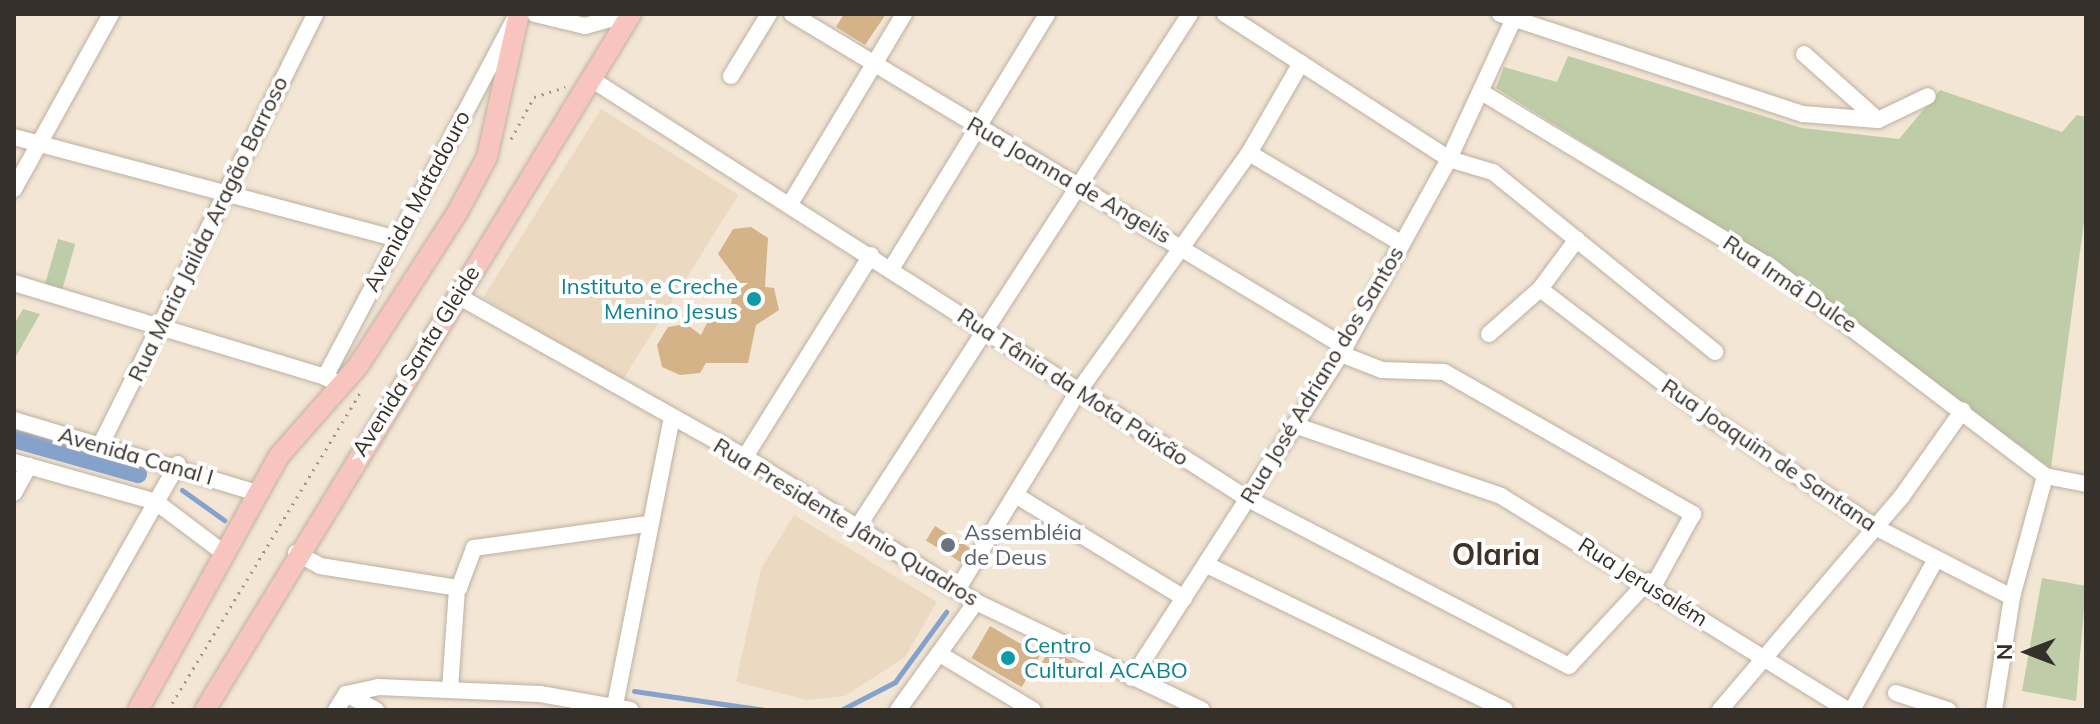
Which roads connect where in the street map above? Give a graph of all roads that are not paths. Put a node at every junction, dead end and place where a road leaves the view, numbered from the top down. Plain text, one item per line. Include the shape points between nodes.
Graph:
1 (111, 14) edge
2 (315, 14) edge
3 (518, 14) edge
4 (535, 14) edge
5 (630, 14) edge
6 (769, 14) edge
7 (792, 14) edge
8 (904, 14) edge
9 (1047, 14) edge
10 (1190, 14) edge
11 (1225, 14) edge
12 (1510, 15) edge
13 (1804, 54) dead end
14 (1301, 63) junction
15 (874, 65) junction
16 (731, 76) dead end
17 (591, 79) junction
18 (1483, 93) junction
19 (1928, 96) dead end
20 (1878, 120) junction
21 (979, 127) junction
22 (14, 137) edge
23 (39, 145) junction
24 (1249, 153) junction
25 (1449, 159) junction
26 (14, 189) edge
27 (1080, 189) junction
28 (223, 191) junction
29 (790, 204) junction
30 (398, 239) junction
31 (1577, 239) junction
32 (1402, 244) junction
33 (1182, 246) junction
34 (871, 255) junction
35 (891, 269) junction
36 (14, 283) edge
37 (1540, 289) junction
38 (456, 295) junction
39 (161, 325) junction
40 (984, 332) junction
41 (1489, 334) dead end
42 (1343, 350) junction
43 (1715, 352) dead end
44 (331, 380) junction
45 (1078, 392) junction
46 (1963, 410) junction
47 (14, 420) edge
48 (671, 421) junction
49 (1294, 425) junction
50 (101, 444) junction
51 (745, 457) junction
52 (21, 464) edge
53 (178, 464) junction
54 (2045, 476) junction
55 (2086, 484) edge
56 (14, 493) edge
57 (258, 493) junction
58 (1017, 496) junction
59 (1248, 499) junction
60 (156, 502) junction
61 (647, 524) junction
62 (859, 525) junction
63 (1875, 527) junction
64 (224, 553) junction
65 (296, 553) junction
66 (1935, 561) junction
67 (1207, 565) junction
68 (1651, 583) junction
69 (457, 588) junction
70 (957, 590) junction
71 (2012, 597) junction
72 (1184, 598) junction
73 (976, 602) junction
74 (943, 656) junction
75 (1764, 660) junction
76 (1132, 678) junction
77 (450, 689) junction
78 (1896, 693) dead end
79 (346, 694) junction
80 (540, 694) junction
81 (620, 709) edge
82 (1502, 709) edge
83 (38, 710) edge
84 (138, 710) edge
85 (205, 710) edge
86 (336, 710) edge
87 (376, 710) edge
88 (530, 710) edge
89 (898, 710) edge
90 (1033, 710) edge
91 (1202, 710) edge
92 (1720, 710) edge
93 (1850, 710) edge
94 (1948, 710) edge
95 (1994, 710) edge

1 - 23 street
2 - 28 street, Rua Maria Jailda Aragão Barroso
3 - 30 street, Avenida Matadouro
3 - 44 main road, Avenida Santa Gleide via 487,157 358,366
4 - 5 street via 585,26
5 - 17 main road, Avenida Santa Gleide
6 - 16 street
7 - 15 street, Rua Joanna de Angelis
8 - 15 street
9 - 21 street
10 - 27 street
11 - 14 street
12 - 18 street, Rua José Adriano dos Santos
12 - 20 street via 1742,98 1827,118
13 - 20 street
14 - 24 street
14 - 25 street
15 - 21 street, Rua Joanna de Angelis
15 - 29 street
17 - 29 street, Rua Tânia da Mota Paixão
17 - 38 main road, Avenida Santa Gleide
18 - 25 street, Rua José Adriano dos Santos
18 - 46 street, Rua Irmã Dulce via 1775,270
19 - 20 street
21 - 27 street, Rua Joanna de Angelis
21 - 35 street
22 - 23 street
23 - 26 street
23 - 28 street
24 - 32 street
24 - 33 street
25 - 31 street via 1493,172
25 - 32 street, Rua José Adriano dos Santos
27 - 33 street, Rua Joanna de Angelis
27 - 40 street
28 - 30 street
28 - 39 street, Rua Maria Jailda Aragão Barroso
29 - 34 street, Rua Tânia da Mota Paixão
30 - 44 street, Avenida Matadouro
31 - 37 street
31 - 43 street
32 - 42 street, Rua José Adriano dos Santos
33 - 42 street, Rua Joanna de Angelis
33 - 45 street
34 - 35 street, Rua Tânia da Mota Paixão
34 - 51 street
35 - 40 street, Rua Tânia da Mota Paixão
36 - 39 street
37 - 41 street
37 - 63 street, Rua Joaquim de Santana via 1700,411
38 - 48 street, Rua Presidente Jânio Quadros
38 - 65 main road, Avenida Santa Gleide
39 - 44 street
39 - 50 street, Rua Maria Jailda Aragão Barroso
40 - 45 street, Rua Tânia da Mota Paixão
40 - 62 street
42 - 49 street, Rua José Adriano dos Santos
42 - 68 street, Rua Joanna de Angelis via 1382,370 1444,372 1695,515
44 - 57 main road, Avenida Santa Gleide
45 - 58 street
45 - 59 street, Rua Tânia da Mota Paixão
46 - 54 street, Rua Irmã Dulce
46 - 63 street
47 - 50 street, Avenida Canal I
48 - 51 street, Rua Presidente Jânio Quadros
48 - 61 street
49 - 59 street, Rua José Adriano dos Santos
49 - 68 street, Rua Jerusalém via 1467,480
50 - 53 street, Avenida Canal I
51 - 62 street, Rua Presidente Jânio Quadros
52 - 56 street
52 - 60 street
53 - 57 street, Avenida Canal I
53 - 60 street
54 - 55 street, Rua Irmã Dulce
54 - 71 street
57 - 64 main road, Avenida Santa Gleide
58 - 70 street
58 - 72 street
59 - 67 street, Rua José Adriano dos Santos
59 - 68 street, Rua Tânia da Mota Paixão via 1572,666
60 - 64 street
60 - 83 street
61 - 69 street via 474,548
61 - 81 street
62 - 70 street, Rua Presidente Jânio Quadros
63 - 66 street, Rua Joaquim de Santana
63 - 75 street
64 - 84 main road, Avenida Santa Gleide
65 - 69 street via 320,566
65 - 85 main road, Avenida Santa Gleide
66 - 71 street, Rua Joaquim de Santana
66 - 93 street
67 - 72 street, Rua José Adriano dos Santos
67 - 82 street
68 - 75 street, Rua Jerusalém
69 - 77 street
70 - 73 street, Rua Presidente Jânio Quadros
71 - 95 street
72 - 76 street, Rua José Adriano dos Santos
73 - 74 street
73 - 76 street, Rua Presidente Jânio Quadros
74 - 89 street
74 - 90 street
75 - 92 street
75 - 93 street, Rua Jerusalém
76 - 91 street, Rua Presidente Jânio Quadros
77 - 79 street
77 - 80 street
78 - 94 street
79 - 86 street
79 - 87 street
80 - 81 street
80 - 88 street

